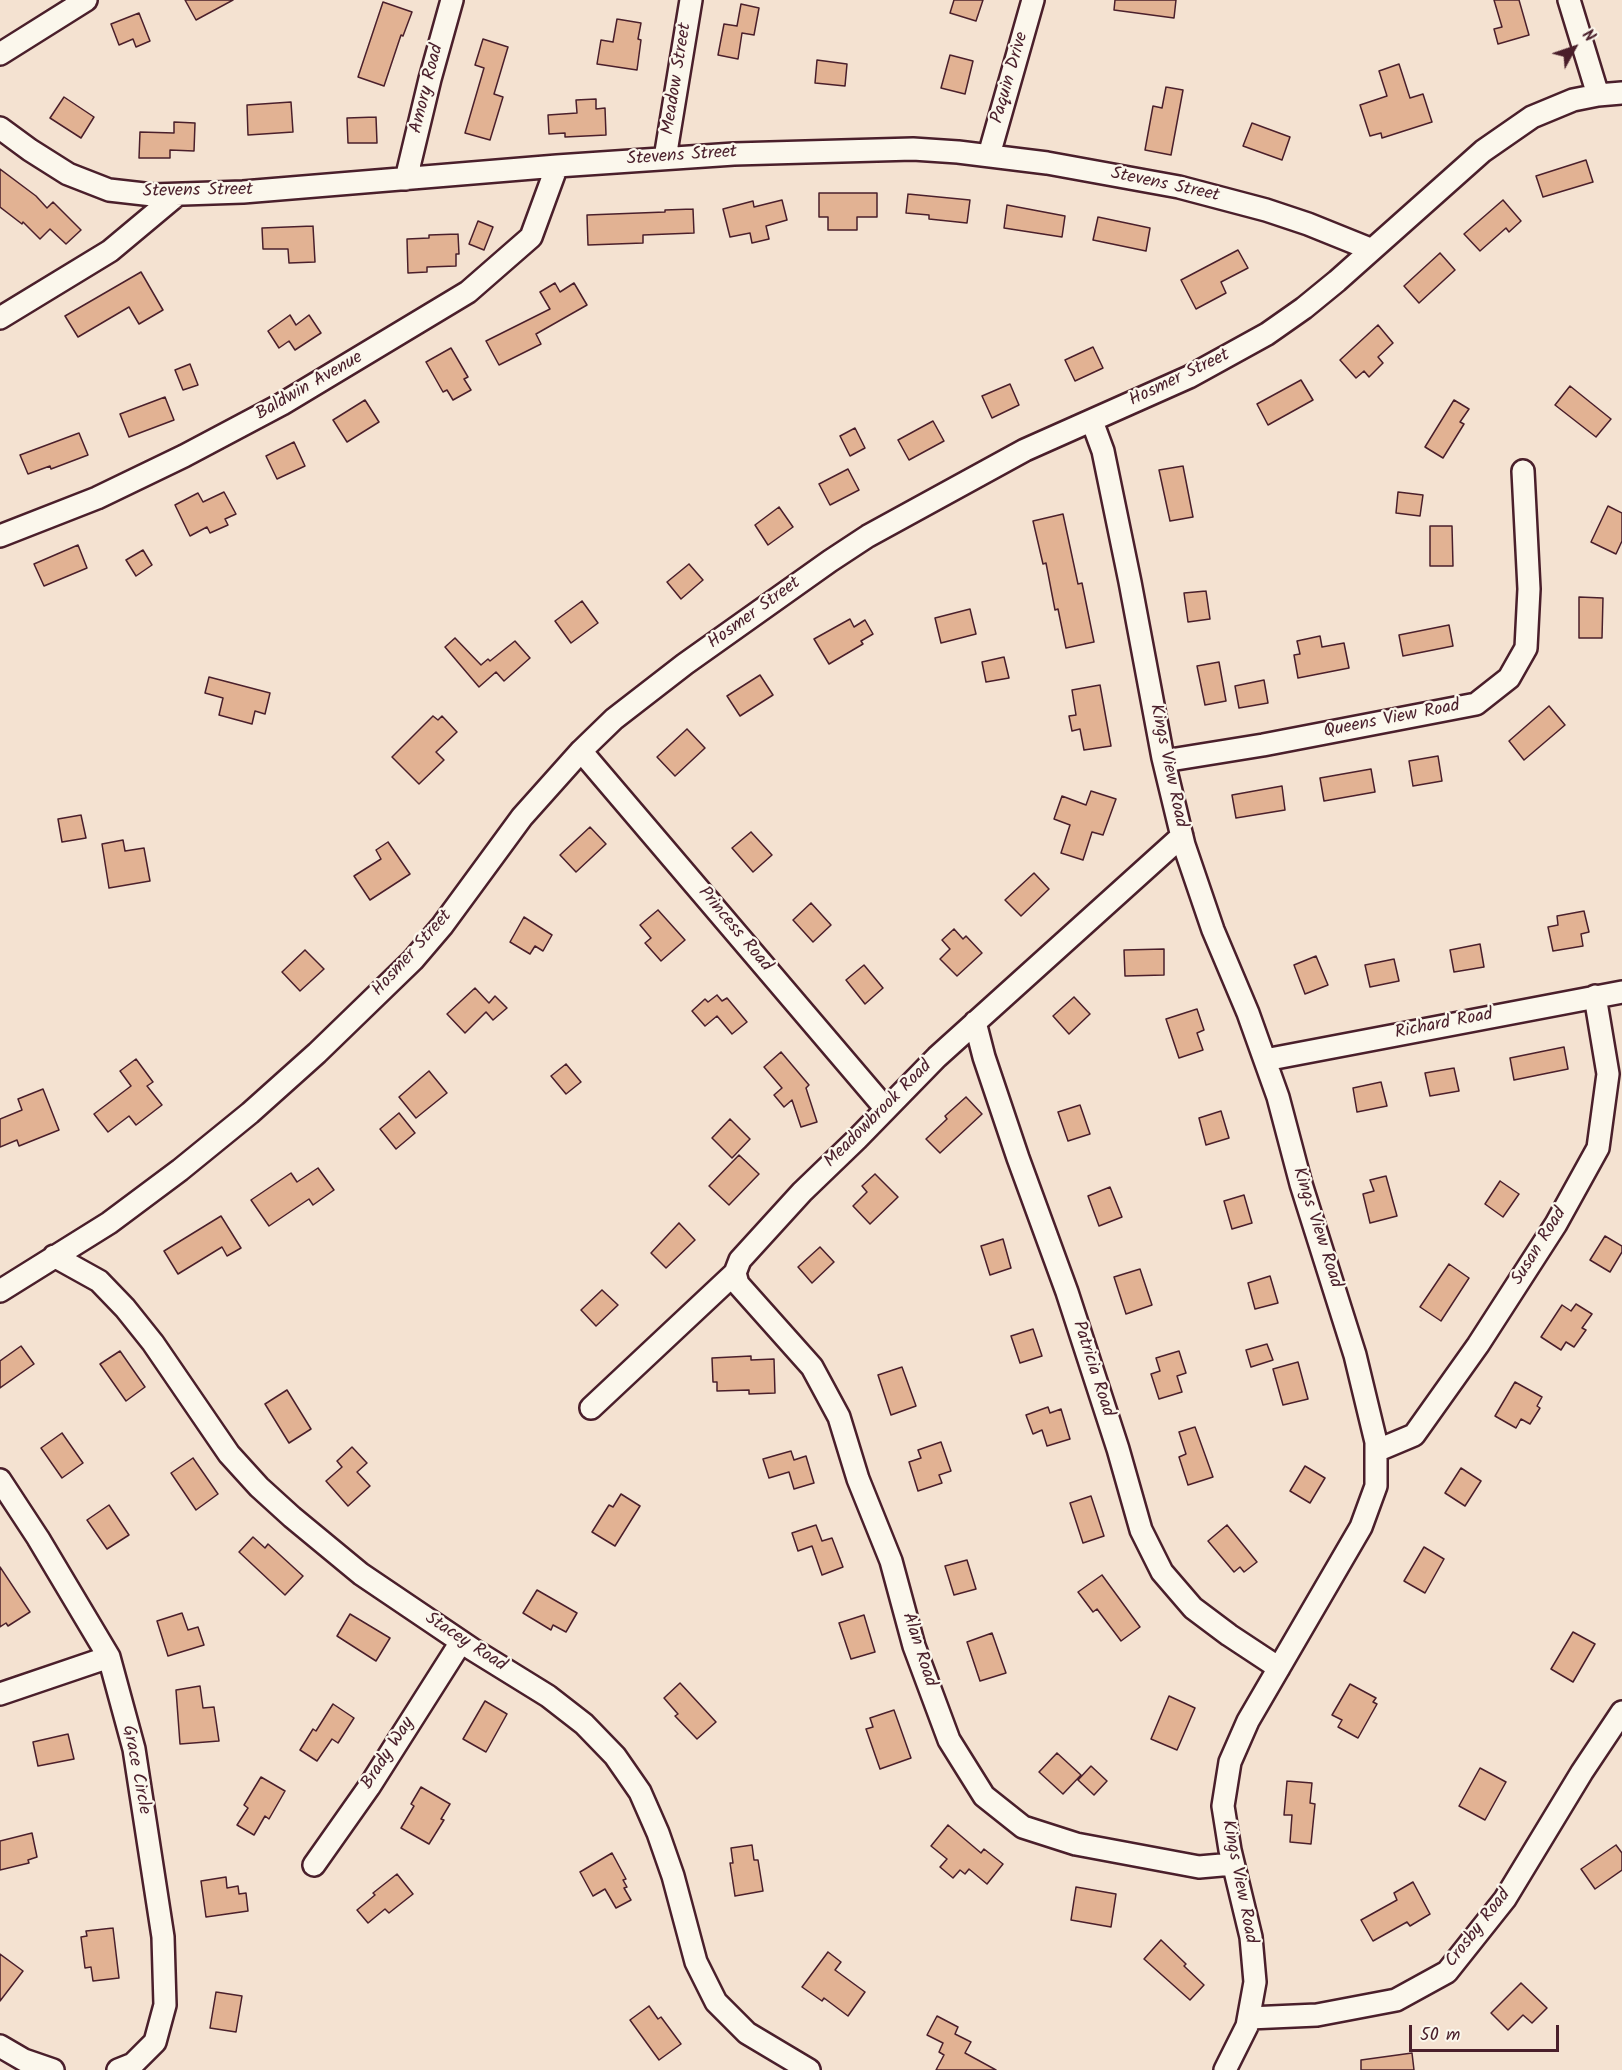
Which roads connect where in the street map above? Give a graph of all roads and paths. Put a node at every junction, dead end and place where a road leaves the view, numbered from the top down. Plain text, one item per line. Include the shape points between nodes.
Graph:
1 (86, 0) edge
2 (452, 0) edge
3 (691, 0) edge
4 (1033, 0) edge
5 (1569, 0) edge
6 (0, 54) edge
7 (1622, 93) edge
8 (1598, 94) junction
9 (0, 128) edge
10 (989, 155) junction
11 (665, 158) junction
12 (557, 166) junction
13 (406, 179) junction
14 (177, 195) junction
15 (1370, 249) junction
16 (0, 318) edge
17 (1092, 421) junction
18 (1523, 471) dead end
19 (0, 536) edge
20 (581, 751) junction
21 (1164, 761) junction
22 (1182, 836) junction
23 (1622, 992) edge
24 (1595, 996) junction
25 (975, 1022) junction
26 (1265, 1060) junction
27 (886, 1109) junction
28 (54, 1256) junction
29 (735, 1274) junction
30 (0, 1291) edge
31 (591, 1408) dead end
32 (1376, 1451) junction
33 (0, 1480) edge
34 (460, 1642) junction
35 (109, 1657) junction
36 (1279, 1668) junction
37 (0, 1694) edge
38 (1622, 1712) edge
39 (1233, 1864) junction
40 (314, 1865) dead end
41 (1249, 2018) junction
42 (0, 2046) edge
43 (53, 2070) edge
44 (118, 2070) edge
45 (808, 2070) edge
46 (1225, 2070) edge

1 - 6 street
2 - 13 street, Amory Road
3 - 11 street, Meadow Street
4 - 10 street, Paquin Drive
5 - 8 street
7 - 8 street, Hosmer Street
8 - 15 street, Hosmer Street via 1552,108 1509,131
9 - 14 street, Stevens Street via 68,174 109,190
10 - 11 street, Stevens Street via 913,149
10 - 15 street, Stevens Street via 1135,178 1222,198 1308,224
11 - 12 street, Stevens Street
12 - 13 street, Stevens Street
12 - 19 street, Baldwin Avenue via 531,237 468,292 282,404 184,456 97,498
13 - 14 street, Stevens Street
14 - 16 street via 110,251
15 - 17 street, Hosmer Street via 1304,308 1267,334 1189,377
17 - 20 street, Hosmer Street via 1025,450 868,536 649,691
17 - 21 street, Kings View Road via 1103,451
18 - 21 street, Queens View Road via 1529,589 1526,648 1509,678 1476,704
20 - 27 street, Princess Road
20 - 28 street, Hosmer Street via 522,818 442,926 365,1007 180,1170 109,1223
21 - 22 street, Kings View Road
22 - 25 street, Meadowbrook Road
22 - 26 street, Kings View Road via 1197,888
23 - 24 street, Richard Road
24 - 26 street, Richard Road
24 - 32 street, Susan Road via 1608,1074 1598,1148 1556,1224 1479,1345 1414,1434
25 - 27 street, Meadowbrook Road
25 - 36 street, Patricia Road via 1017,1158 1067,1292 1141,1530 1161,1572 1193,1608
26 - 32 street, Kings View Road via 1355,1354
27 - 29 street, Meadowbrook Road via 802,1192 740,1260
28 - 30 street, Hosmer Street
28 - 34 street, Stacey Road via 99,1281 125,1308 229,1454 259,1487 325,1547
29 - 31 street, Meadowbrook Road
29 - 39 street, Alan Road via 738,1284 812,1367 839,1417 949,1740 984,1796 1023,1827 1076,1844 1199,1867
32 - 36 street, Kings View Road via 1376,1486 1361,1527
33 - 35 street, Grace Circle
34 - 40 street, Brady Way via 369,1787
34 - 45 street, Stacey Road via 548,1696 615,1755 640,1792 658,1833 696,1962 716,2002 747,2033
35 - 37 street
35 - 44 street, Grace Circle via 134,1749 163,1937 165,2005 155,2042 133,2064
36 - 39 street, Kings View Road via 1230,1761 1223,1806
38 - 41 street, Crosby Road via 1505,1899 1447,1972 1396,2000 1317,2015
39 - 41 street, Kings View Road via 1251,1937 1255,1982
41 - 46 street
42 - 43 street

